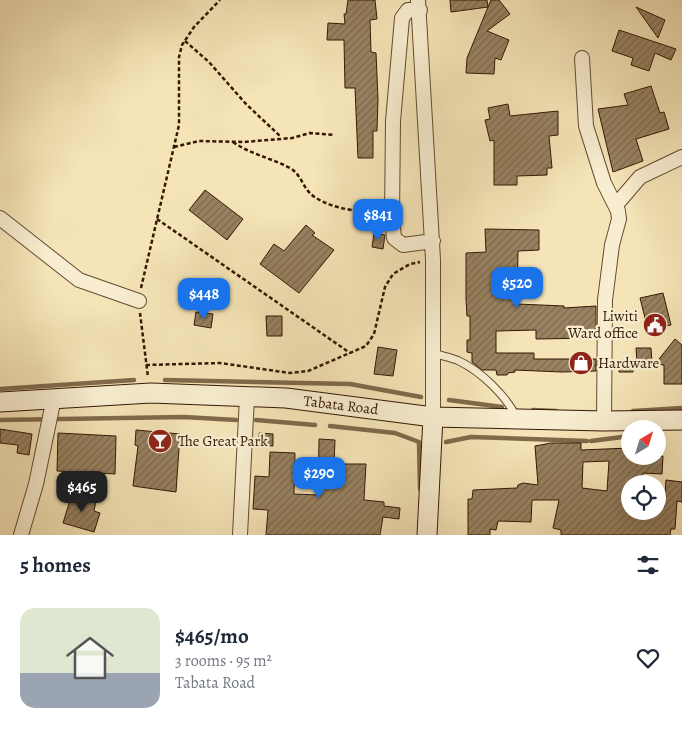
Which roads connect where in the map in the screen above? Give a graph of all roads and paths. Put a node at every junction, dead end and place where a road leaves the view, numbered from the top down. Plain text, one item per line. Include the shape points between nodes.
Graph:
1 (220, 0) edge
2 (419, 5) edge
3 (185, 41) junction
4 (582, 58) dead end
5 (334, 135) dead end
6 (282, 137) junction
7 (232, 141) junction
8 (174, 147) junction
9 (682, 157) edge
10 (616, 205) junction
11 (360, 211) dead end
12 (0, 218) edge
13 (157, 219) junction
14 (432, 241) junction
15 (434, 260) junction
16 (139, 301) junction
17 (350, 353) junction
18 (433, 353) junction
19 (146, 365) junction
20 (151, 393) junction
21 (248, 397) junction
22 (54, 398) junction
23 (0, 402) edge
24 (433, 417) junction
25 (517, 418) junction
26 (682, 420) edge
27 (604, 421) junction
28 (21, 535) edge
29 (240, 535) edge
30 (427, 535) edge

1 - 3 path
2 - 14 street
2 - 14 street via 404,13 401,26 393,121 392,217 394,238 403,245
3 - 6 path
3 - 8 path via 179,57 179,125
4 - 10 street via 586,126 604,183
5 - 6 path via 310,133
6 - 7 path
7 - 8 path via 199,141
7 - 11 path via 247,151 267,156 292,169 312,195 346,209
8 - 13 path
9 - 10 street via 640,177
10 - 27 street via 619,219 604,300
12 - 16 street via 79,280
13 - 16 path
13 - 17 path
14 - 15 street
15 - 17 path via 410,264 393,274 385,287 374,334 366,346
15 - 18 street
16 - 19 path
17 - 19 path via 300,372 220,363
18 - 24 street
18 - 25 lane via 459,361 488,382 506,399
19 - 20 path
20 - 21 main road, Tabata Road
20 - 22 main road, Tabata Road
21 - 24 main road, Tabata Road via 286,398
21 - 29 street
22 - 23 main road, Tabata Road
22 - 28 street via 36,484
24 - 25 main road, Tabata Road
24 - 30 main road
25 - 27 main road, Tabata Road
26 - 27 main road, Tabata Road

